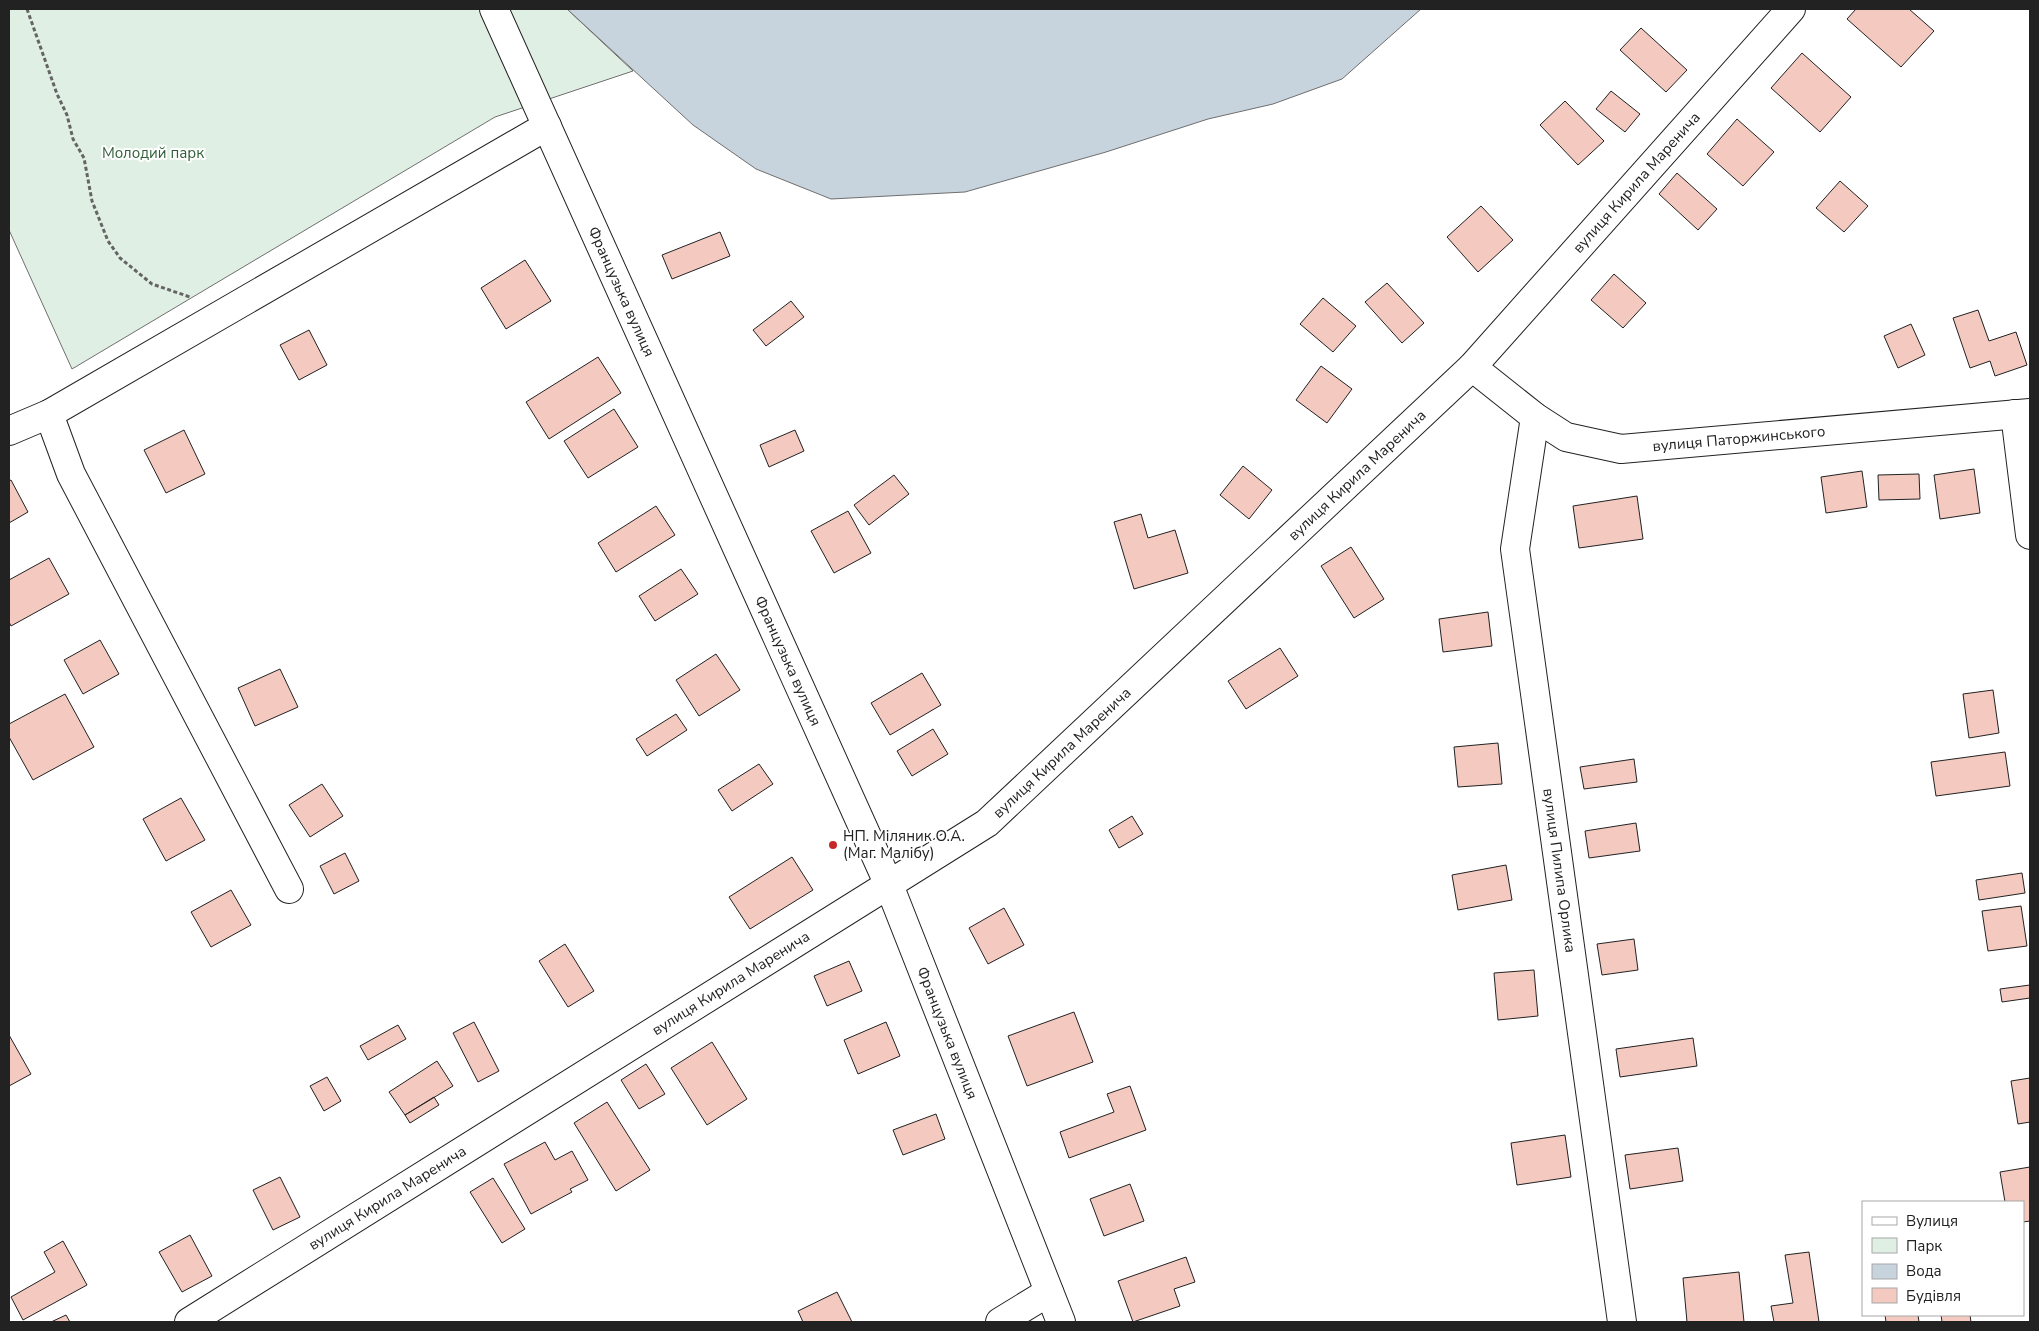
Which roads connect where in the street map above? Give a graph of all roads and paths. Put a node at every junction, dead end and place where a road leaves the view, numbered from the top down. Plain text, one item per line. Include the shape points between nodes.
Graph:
1 (27, 9) edge
2 (494, 9) edge
3 (1791, 9) edge
4 (547, 126) junction
5 (198, 297) dead end
6 (1472, 367) junction
7 (49, 414) junction
8 (2023, 414) edge
9 (1534, 417) junction
10 (9, 431) edge
11 (2030, 534) edge
12 (889, 885) junction
13 (289, 889) dead end
14 (1049, 1292) junction
15 (189, 1322) edge
16 (1000, 1322) edge
17 (1061, 1322) edge
18 (1622, 1322) edge

1 - 5 path via 73,139 84,158 92,201 108,241 120,258 152,284
2 - 4 street, Французька вулиця
3 - 6 street, вулиця Кирила Маренича
4 - 7 street
4 - 12 street, Французька вулиця
6 - 9 street, вулиця Паторжинського
6 - 12 street, вулиця Кирила Маренича via 987,823
7 - 10 street
7 - 13 street via 71,474
8 - 9 street, вулиця Паторжинського via 1621,449 1566,437
8 - 11 street
9 - 18 street, вулиця Пилипа Орлика via 1515,549
12 - 14 street, Французька вулиця
12 - 15 street, вулиця Кирила Маренича
14 - 16 street
14 - 17 street, Французька вулиця

